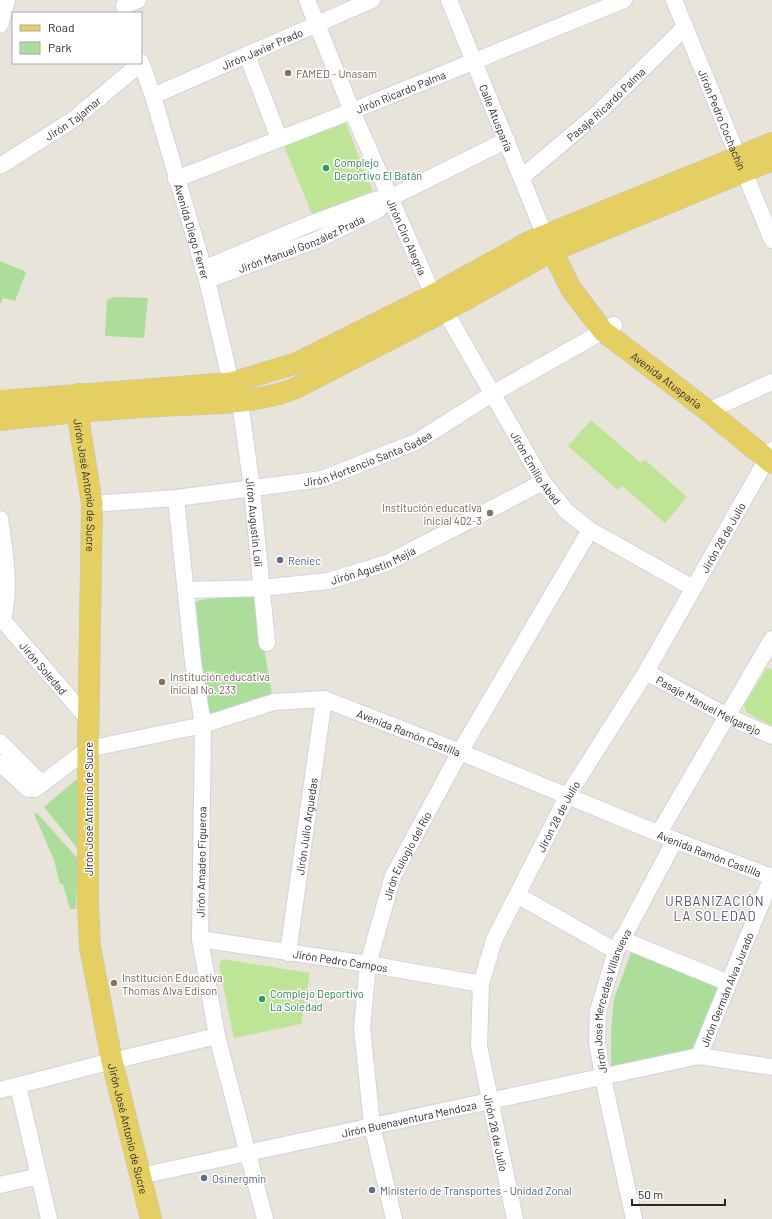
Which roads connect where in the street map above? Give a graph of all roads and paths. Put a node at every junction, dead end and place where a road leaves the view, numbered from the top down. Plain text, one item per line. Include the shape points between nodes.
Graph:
1 (7, 0) edge
2 (307, 0) edge
3 (372, 0) edge
4 (449, 0) edge
5 (624, 0) edge
6 (674, 0) edge
7 (317, 24) junction
8 (0, 25) edge
9 (685, 27) junction
10 (247, 54) junction
11 (474, 62) junction
12 (140, 64) edge
13 (141, 64) edge
14 (153, 96) junction
15 (352, 110) junction
16 (279, 138) junction
17 (507, 140) junction
18 (772, 143) edge
19 (772, 160) edge
20 (741, 163) junction
21 (0, 166) edge
22 (522, 177) junction
23 (176, 179) junction
24 (390, 198) junction
25 (772, 240) edge
26 (548, 244) junction
27 (205, 274) junction
28 (439, 303) junction
29 (608, 328) junction
30 (772, 382) edge
31 (236, 392) junction
32 (492, 394) junction
33 (0, 401) edge
34 (77, 402) junction
35 (713, 409) junction
36 (0, 420) edge
37 (770, 455) edge
38 (543, 482) junction
39 (252, 489) junction
40 (176, 498) junction
41 (92, 504) junction
42 (0, 519) edge
43 (590, 530) junction
44 (261, 588) junction
45 (693, 588) junction
46 (186, 590) junction
47 (1, 618) edge
48 (772, 639) edge
49 (267, 643) dead end
50 (646, 672) junction
51 (324, 700) junction
52 (727, 716) junction
53 (88, 719) junction
54 (203, 725) junction
55 (772, 736) edge
56 (0, 742) edge
57 (88, 749) junction
58 (460, 752) junction
59 (0, 762) edge
60 (42, 784) junction
61 (568, 795) junction
62 (660, 833) junction
63 (675, 840) junction
64 (772, 877) edge
65 (516, 895) junction
66 (200, 939) junction
67 (618, 945) junction
68 (288, 953) junction
69 (368, 964) junction
70 (730, 983) junction
71 (481, 984) junction
72 (217, 1036) junction
73 (699, 1056) junction
74 (112, 1061) junction
75 (772, 1067) edge
76 (603, 1078) junction
77 (18, 1086) junction
78 (0, 1090) edge
79 (489, 1101) junction
80 (372, 1125) junction
81 (247, 1152) junction
82 (39, 1176) junction
83 (140, 1176) junction
84 (0, 1185) edge
85 (48, 1219) edge
86 (150, 1219) edge
87 (265, 1219) edge
88 (394, 1219) edge
89 (514, 1219) edge
90 (634, 1219) edge

1 - 8 street
2 - 7 street, Jirón Ciro Alegría
3 - 7 street, Jirón Javier Prado
4 - 11 street, Calle Atusparia
5 - 11 street, Jirón Ricardo Palma
6 - 9 street, Jirón Pedro Cochachín
7 - 10 street, Jirón Javier Prado
7 - 15 street, Jirón Ciro Alegría
9 - 20 street, Jirón Pedro Cochachín
9 - 22 street, Pasaje Ricardo Palma via 598,113
10 - 14 street, Jirón Javier Prado
10 - 16 street
11 - 15 street, Jirón Ricardo Palma
11 - 17 street, Calle Atusparia
12 - 21 street, Jirón Tajamar via 74,119
13 - 14 street, Avenida Diego Ferrer
14 - 23 street, Avenida Diego Ferrer
15 - 16 street, Jirón Ricardo Palma
15 - 24 street, Jirón Ciro Alegría
16 - 23 street, Jirón Ricardo Palma
17 - 22 street, Calle Atusparia
17 - 24 street, Jirón Manuel González Prada
18 - 20 main road
19 - 20 main road
20 - 25 street, Jirón Pedro Cochachín
20 - 26 main road
22 - 26 street, Calle Atusparia
23 - 27 street, Avenida Diego Ferrer
24 - 27 street, Jirón Manuel González Prada via 375,200 310,224
24 - 28 street, Jirón Ciro Alegría
26 - 28 main road via 529,242
26 - 29 main road, Avenida Atusparia via 571,289
27 - 31 street, Avenida Diego Ferrer
28 - 31 main road via 297,363
28 - 32 street, Jirón Emilio Abad
29 - 32 street, Jirón Hortencio Santa Gadea
29 - 35 main road, Avenida Atusparia
30 - 35 street
31 - 34 main road
31 - 39 street, Jirón Augustin Loli
32 - 38 street, Jirón Emilio Abad
32 - 39 street, Jirón Hortencio Santa Gadea via 416,442 322,478
33 - 34 main road
34 - 36 main road
34 - 41 main road, Jirón José Antonio de Sucre
35 - 37 main road, Avenida Atusparia
37 - 45 street, Jirón 28 de Julio
38 - 43 street, Jirón Emilio Abad via 566,511
38 - 44 street, Jirón Agustín Mejía via 387,563 328,581
39 - 40 street, Jirón Hortencio Santa Gadea
39 - 44 street, Jirón Augustin Loli
40 - 41 street, Jirón Hortencio Santa Gadea
40 - 46 street, Jirón Amadeo Figueroa
41 - 53 main road, Jirón José Antonio de Sucre
42 - 47 street via 8,602
43 - 45 street, Jirón Emilio Abad
43 - 58 street, Jirón Eulogio del Río
44 - 46 street, Jirón Agustín Mejía
44 - 49 street, Jirón Augustin Loli
45 - 50 street, Jirón 28 de Julio
46 - 54 street, Jirón Amadeo Figueroa via 193,662
47 - 53 street, Jirón Soledad
48 - 52 street
50 - 52 street, Pasaje Manuel Melgarejo
50 - 61 street, Jirón 28 de Julio
51 - 54 street, Avenida Ramón Castilla via 274,702
51 - 58 street, Avenida Ramón Castilla
51 - 68 street, Jirón Julio Arguedas
52 - 55 street, Pasaje Manuel Melgarejo
52 - 62 street
53 - 57 main road, Jirón José Antonio de Sucre
54 - 57 street, Avenida Ramón Castilla
54 - 66 street, Jirón Amadeo Figueroa
56 - 60 street
57 - 60 street, Avenida Ramón Castilla
57 - 74 main road, Jirón José Antonio de Sucre via 90,947
58 - 61 street, Avenida Ramón Castilla
58 - 69 street, Jirón Eulogio del Río via 393,876
59 - 60 street via 28,789 35,789
61 - 62 street, Avenida Ramón Castilla
61 - 65 street, Jirón 28 de Julio
62 - 63 street, Avenida Ramón Castilla
63 - 64 street, Avenida Ramón Castilla
63 - 67 street, Jirón José Mercedes Villanueva
64 - 70 street, Jirón Germán Alva Jurado
65 - 67 street
65 - 71 street, Jirón 28 de Julio via 494,940
66 - 68 street, Jirón Pedro Campos
66 - 72 street, Jirón Amadeo Figueroa
67 - 70 street
67 - 76 street, Jirón José Mercedes Villanueva via 598,1011 597,1042
68 - 69 street, Jirón Pedro Campos
69 - 71 street, Jirón Pedro Campos
69 - 80 street, Jirón Eulogio del Río via 362,1028
70 - 73 street, Jirón Germán Alva Jurado
71 - 79 street, Jirón 28 de Julio via 479,1046
72 - 74 street
72 - 81 street, Jirón Amadeo Figueroa
73 - 75 street, Jirón Buenaventura Mendoza
73 - 76 street, Jirón Buenaventura Mendoza
74 - 77 street
74 - 83 main road, Jirón José Antonio de Sucre
76 - 79 street, Jirón Buenaventura Mendoza
76 - 90 street, Jirón José Mercedes Villanueva
77 - 78 street
77 - 82 street
79 - 80 street, Jirón Buenaventura Mendoza
79 - 89 street, Jirón 28 de Julio
80 - 81 street, Jirón Buenaventura Mendoza
80 - 88 street, Jirón Eulogio del Río
81 - 83 street, Jirón Buenaventura Mendoza
81 - 87 street, Jirón Amadeo Figueroa
82 - 84 street
82 - 85 street
83 - 86 main road, Jirón José Antonio de Sucre

